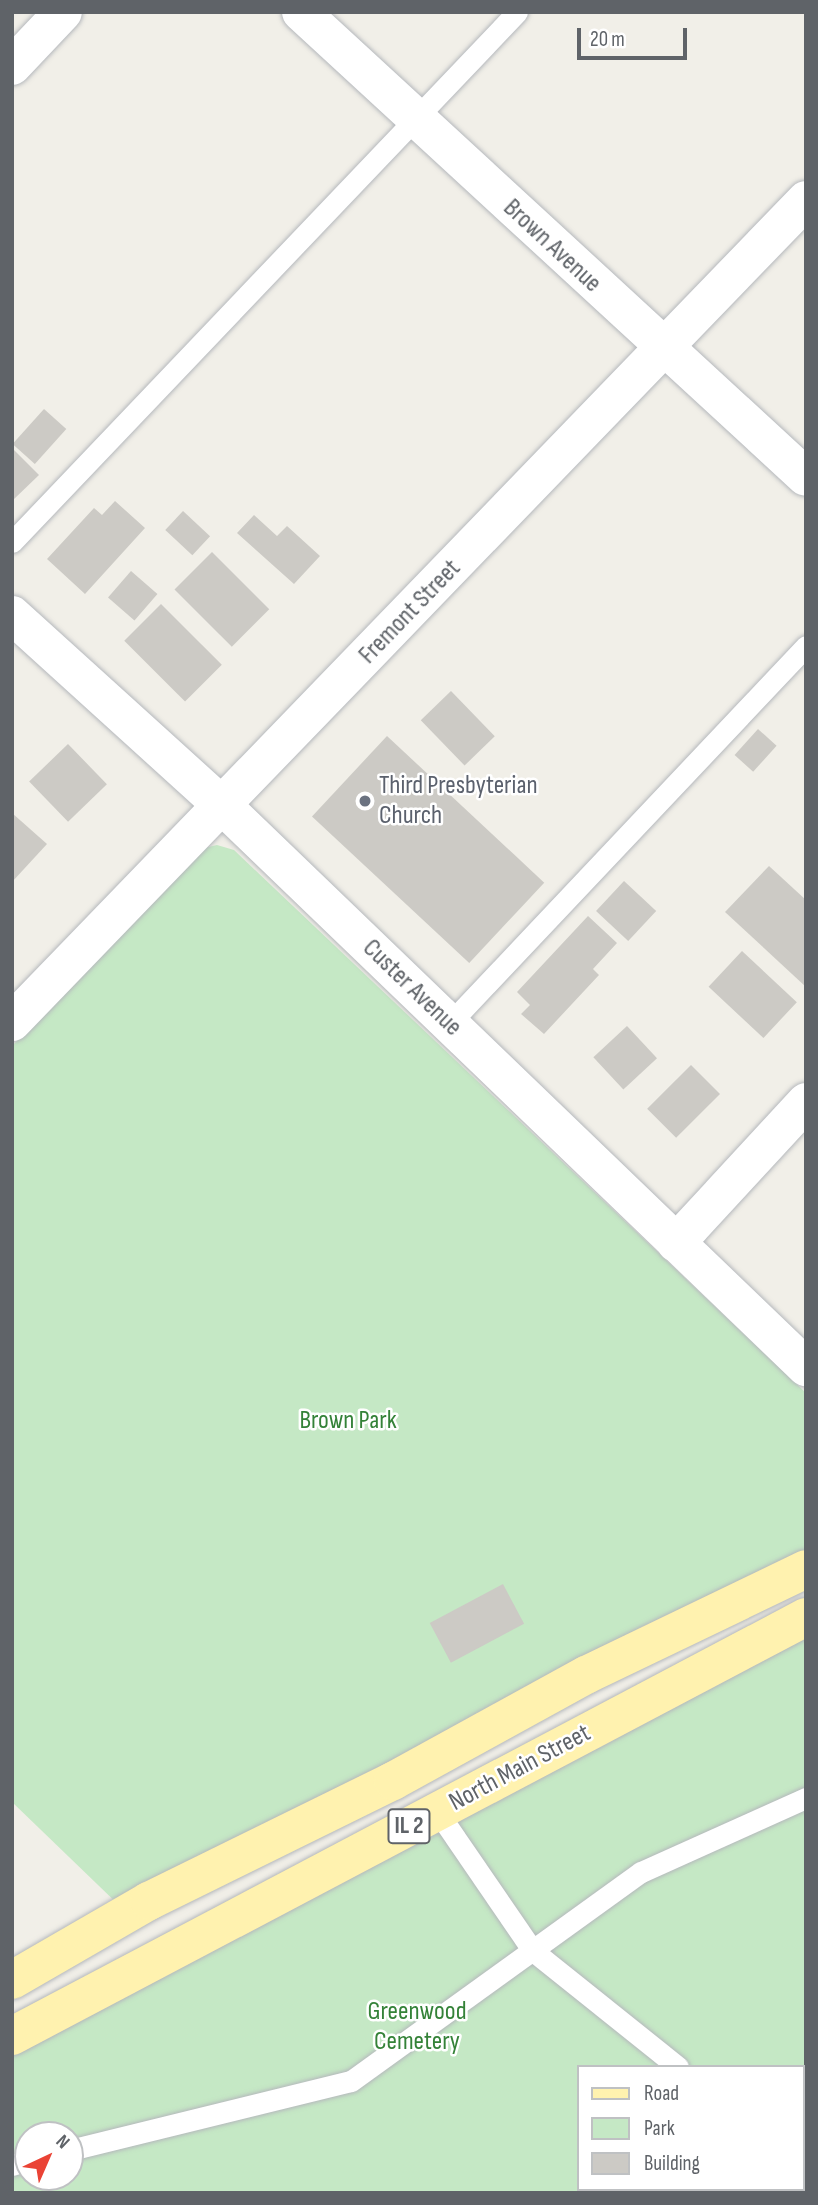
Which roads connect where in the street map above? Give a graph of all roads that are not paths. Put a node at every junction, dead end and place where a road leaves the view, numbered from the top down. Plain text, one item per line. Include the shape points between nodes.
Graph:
1 (62, 12) edge
2 (301, 12) edge
3 (517, 12) edge
4 (12, 66) edge
5 (415, 119) junction
6 (806, 200) edge
7 (662, 346) junction
8 (806, 477) edge
9 (12, 541) edge
10 (12, 615) edge
11 (806, 646) edge
12 (224, 807) junction
13 (12, 1023) edge
14 (449, 1024) junction
15 (806, 1102) edge
16 (676, 1243) junction
17 (806, 1367) edge
18 (806, 1569) edge
19 (806, 1617) edge
20 (806, 1798) edge
21 (438, 1811) junction
22 (532, 1950) junction
23 (12, 1980) edge
24 (12, 2036) edge
25 (676, 2065) edge
26 (84, 2147) edge

1 - 4 street
2 - 5 street, Brown Avenue
3 - 5 lane
5 - 7 street, Brown Avenue
5 - 9 lane
6 - 7 street, Fremont Street
7 - 8 street, Brown Avenue
7 - 12 street, Fremont Street
10 - 12 street, Custer Avenue
11 - 14 lane
12 - 13 street, Fremont Street
12 - 14 street, Custer Avenue
14 - 16 street, Custer Avenue
15 - 16 street
16 - 17 street, Custer Avenue
18 - 23 main road, North Main Street / IL 2 via 586,1675 393,1781 149,1901
19 - 21 main road, North Main Street / IL 2
20 - 22 lane via 641,1872
21 - 22 lane
21 - 24 main road, North Main Street / IL 2
22 - 25 lane
22 - 26 lane via 351,2081

